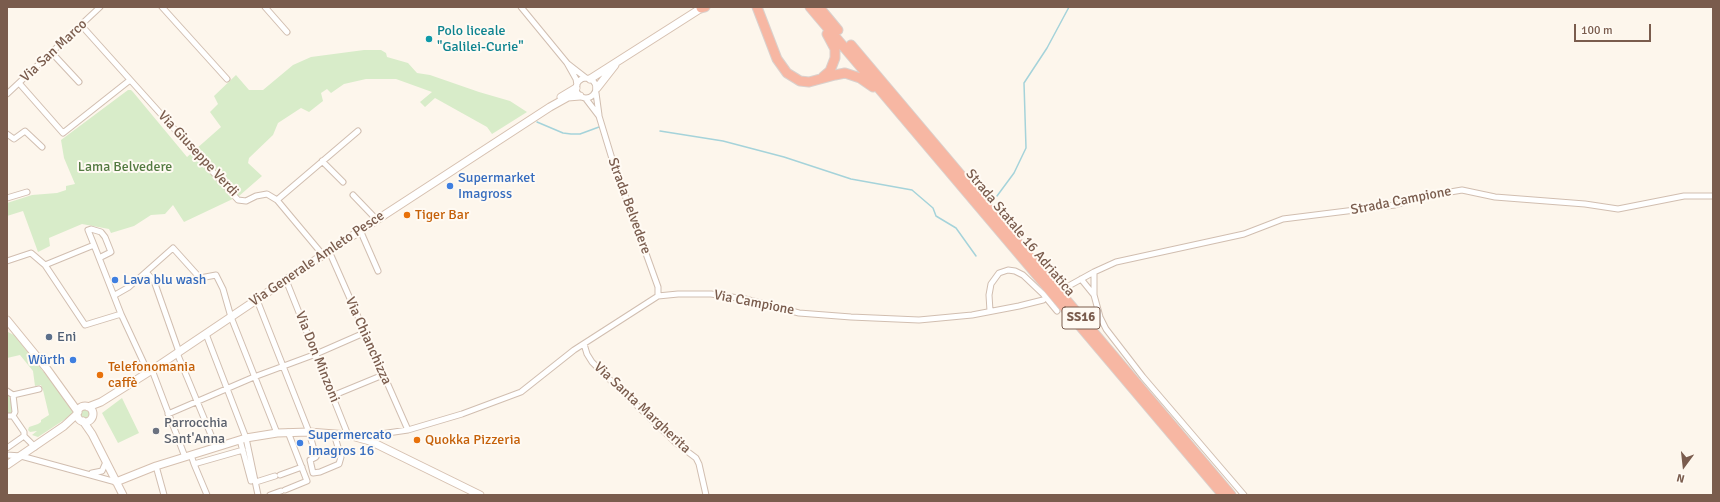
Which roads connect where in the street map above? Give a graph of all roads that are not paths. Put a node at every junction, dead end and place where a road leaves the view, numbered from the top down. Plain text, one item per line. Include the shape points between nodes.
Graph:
1 (100, 7) edge
2 (162, 7) edge
3 (265, 7) edge
4 (521, 7) edge
5 (703, 7) edge
6 (805, 7) edge
7 (810, 7) edge
8 (819, 7) edge
9 (757, 8) edge
10 (81, 25) junction
11 (287, 32) dead end
12 (52, 53) junction
13 (621, 60) junction
14 (567, 63) junction
15 (588, 78) junction
16 (822, 78) junction
17 (228, 79) dead end
18 (130, 80) junction
19 (79, 82) dead end
20 (19, 83) junction
21 (576, 87) junction
22 (596, 90) junction
23 (7, 94) edge
24 (583, 97) junction
25 (550, 107) junction
26 (599, 116) junction
27 (358, 131) dead end
28 (7, 134) edge
29 (42, 147) dead end
30 (322, 161) junction
31 (343, 182) dead end
32 (27, 192) dead end
33 (353, 195) dead end
34 (1713, 196) edge
35 (7, 198) edge
36 (277, 200) junction
37 (377, 220) junction
38 (360, 230) junction
39 (94, 245) junction
40 (326, 253) junction
41 (99, 258) junction
42 (7, 261) edge
43 (46, 265) junction
44 (1033, 270) junction
45 (378, 271) dead end
46 (146, 272) junction
47 (1094, 272) junction
48 (1081, 279) junction
49 (286, 280) junction
50 (1065, 288) dead end
51 (115, 295) junction
52 (1094, 295) junction
53 (658, 296) junction
54 (257, 300) junction
55 (1043, 300) dead end
56 (1057, 310) dead end
57 (990, 311) junction
58 (122, 314) junction
59 (231, 317) junction
60 (7, 320) edge
61 (364, 333) junction
62 (206, 334) junction
63 (584, 344) junction
64 (178, 353) junction
65 (316, 354) junction
66 (284, 366) junction
67 (150, 371) junction
68 (383, 376) junction
69 (254, 377) junction
70 (39, 389) dead end
71 (227, 389) junction
72 (7, 391) edge
73 (14, 395) junction
74 (332, 396) junction
75 (69, 398) junction
76 (105, 399) junction
77 (198, 402) junction
78 (87, 406) junction
79 (168, 414) junction
80 (7, 416) edge
81 (13, 416) junction
82 (92, 416) junction
83 (80, 417) junction
84 (408, 430) junction
85 (288, 432) junction
86 (309, 432) junction
87 (277, 433) junction
88 (92, 434) junction
89 (334, 434) junction
90 (348, 435) junction
91 (24, 436) junction
92 (357, 437) junction
93 (243, 439) junction
94 (35, 447) junction
95 (216, 447) junction
96 (7, 448) edge
97 (243, 450) junction
98 (7, 455) edge
99 (20, 456) junction
100 (188, 456) junction
101 (106, 462) junction
102 (194, 464) junction
103 (7, 465) edge
104 (156, 466) junction
105 (302, 467) junction
106 (82, 471) junction
107 (253, 481) junction
108 (116, 482) junction
109 (123, 495) edge
110 (164, 495) edge
111 (207, 495) edge
112 (258, 495) edge
113 (270, 495) edge
114 (480, 495) edge
115 (706, 495) edge
116 (1223, 495) edge
117 (1231, 495) edge
118 (1244, 495) edge

1 - 10 street, Via San Marco
2 - 17 street
3 - 11 street
4 - 14 street
5 - 13 street
6 - 16 highway via 829,37 835,49 830,71
7 - 44 highway, Strada Statale 16 Adriatica / SS16
8 - 117 highway, Strada Statale 16 Adriatica / SS16
9 - 16 highway via 777,59 787,73 800,81 809,82
10 - 12 street, Via San Marco
10 - 18 street, Via Giuseppe Verdi
12 - 19 street
12 - 20 street, Via San Marco
13 - 15 street
13 - 22 street via 610,70
14 - 15 street
14 - 21 street via 576,79
15 - 21 street via 579,81
15 - 22 street via 595,82
16 - 44 highway via 845,73 868,83 1013,251
18 - 20 street via 63,133
18 - 36 street, Via Giuseppe Verdi via 238,200 246,201 267,194
20 - 23 street, Via San Marco
21 - 24 street
21 - 25 street
22 - 24 street via 590,98
22 - 26 street
24 - 25 street via 568,97
24 - 26 street
25 - 37 street, Via Generale Amleto Pesce
26 - 53 street, Strada Belvedere via 656,281
27 - 30 street
28 - 29 street via 14,139 25,131
30 - 31 street
30 - 36 street
32 - 35 street
33 - 37 street
34 - 47 street, Strada Campione via 1684,196 1618,209 1495,197 1462,190 1396,205 1283,219 1244,234 1116,262
36 - 40 street
37 - 38 street, Via Generale Amleto Pesce
38 - 40 street, Via Generale Amleto Pesce
38 - 45 street
39 - 41 street
39 - 41 street via 88,230 91,229 101,232 111,252
39 - 43 street
40 - 49 street, Via Generale Amleto Pesce
40 - 61 street, Via Chianchizza
41 - 51 street
42 - 43 street via 31,253
43 - 58 street via 85,325
44 - 116 highway, Strada Statale 16 Adriatica / SS16
46 - 51 street
46 - 59 street via 173,248 200,278 216,274
46 - 64 street via 154,281
47 - 48 street
47 - 52 street
48 - 50 street
48 - 52 street
49 - 54 street, Via Generale Amleto Pesce
49 - 65 street, Via Don Minzoni
51 - 58 street
52 - 118 street via 1100,317 1112,339
53 - 57 street, Via Campione via 711,294 745,299 799,313 851,317 919,320
53 - 63 street, Via Campione
54 - 59 street, Via Generale Amleto Pesce
54 - 66 street
55 - 57 street, Via Campione
56 - 57 street via 1023,275 1008,270 999,273 990,284
58 - 67 street
59 - 62 street, Via Generale Amleto Pesce
59 - 69 street
60 - 75 street
61 - 65 street
61 - 68 street, Via Chianchizza
62 - 64 street, Via Generale Amleto Pesce
62 - 71 street
63 - 84 street, Via Campione via 521,392 462,414
63 - 115 street, Via Santa Margherita via 592,362 676,443 696,458
64 - 67 street, Via Generale Amleto Pesce
64 - 77 street
65 - 66 street
65 - 74 street, Via Don Minzoni
66 - 69 street
66 - 86 street
67 - 76 street, Via Generale Amleto Pesce
67 - 79 street
68 - 74 street
68 - 84 street, Via Chianchizza
69 - 71 street
69 - 87 street
70 - 73 street
71 - 77 street
71 - 93 street
72 - 73 street
73 - 81 street
74 - 90 street, Via Don Minzoni
75 - 78 street
75 - 83 street
76 - 78 street, Via Generale Amleto Pesce
76 - 82 street, Via Generale Amleto Pesce
77 - 79 street
77 - 95 street
78 - 82 street via 92,410
78 - 83 street via 81,408
79 - 100 street
80 - 81 street
81 - 91 street
82 - 83 street via 88,421
82 - 88 street
83 - 88 street
83 - 94 street
84 - 92 street, Via Campione
85 - 86 street
85 - 87 street
85 - 105 street
86 - 89 street
86 - 89 street via 316,456 310,460 312,472 320,472 340,464 341,457
87 - 93 street
88 - 101 street
89 - 90 street
90 - 92 street
91 - 94 street
91 - 96 street
92 - 114 street via 382,446
93 - 95 street
93 - 97 street
93 - 107 street
94 - 99 street
95 - 100 street
97 - 102 street
97 - 107 street
98 - 99 street
99 - 103 street
99 - 106 street
100 - 102 street
100 - 104 street
101 - 106 street via 105,468 99,472
101 - 108 street
102 - 111 street
104 - 108 street
104 - 110 street
105 - 107 street
105 - 113 street via 307,481
106 - 108 street
107 - 112 street
108 - 109 street

